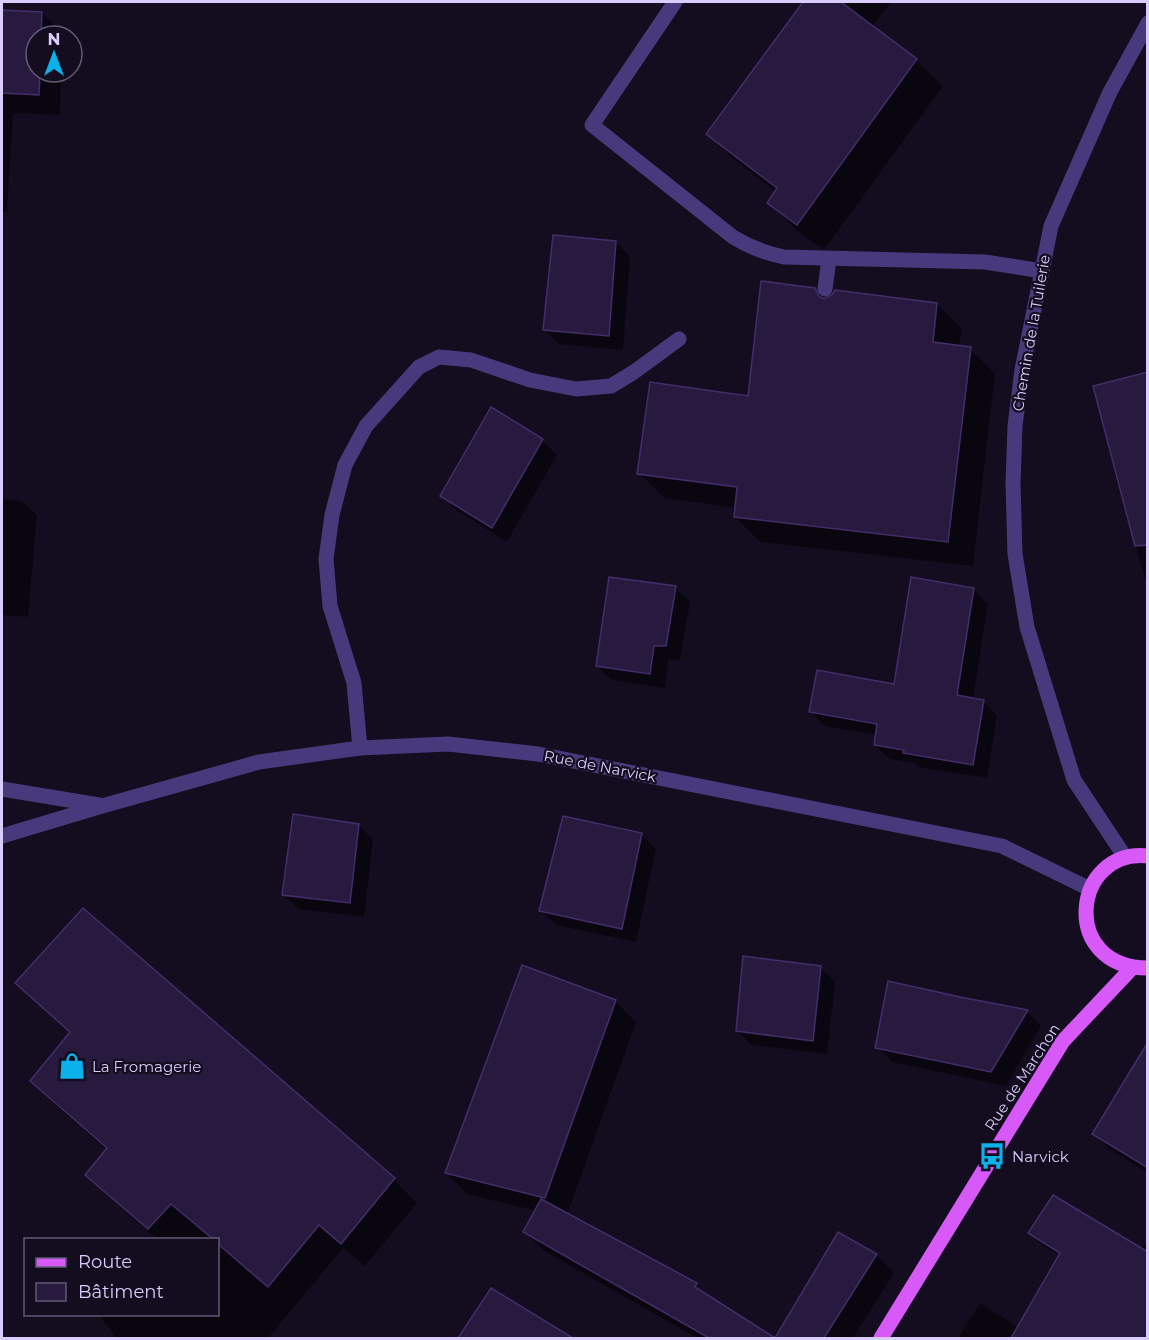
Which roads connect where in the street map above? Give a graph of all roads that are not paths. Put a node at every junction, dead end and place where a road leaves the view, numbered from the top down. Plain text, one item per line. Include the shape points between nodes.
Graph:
1 (675, 2) edge
2 (1148, 23) edge
3 (829, 259) junction
4 (1042, 271) junction
5 (825, 289) dead end
6 (679, 339) dead end
7 (360, 747) junction
8 (2, 789) edge
9 (102, 806) junction
10 (2, 836) edge
11 (1148, 855) edge
12 (1125, 857) junction
13 (1090, 889) junction
14 (1140, 968) edge
15 (880, 1338) edge

1 - 3 street via 592,125 747,246 784,257
2 - 4 street, Chemin de la Tuilerie via 1110,93 1051,226
3 - 4 street via 985,262
3 - 5 street
4 - 12 street, Chemin de la Tuilerie via 1015,426 1015,554 1027,627 1074,780
6 - 7 street via 611,386 576,389 530,380 471,360 439,357 419,367 366,426 345,465 326,560 330,606 354,683
7 - 9 street, Rue de Narvick via 259,762
7 - 13 street, Rue de Narvick via 448,744 538,754 1002,846
8 - 9 street, Rue de Narvick
9 - 10 street, Rue de Narvick
11 - 12 main road
12 - 13 main road via 1098,875
13 - 14 main road via 1085,906 1092,939 1116,962
14 - 15 main road, Rue de Marchon via 1063,1041

